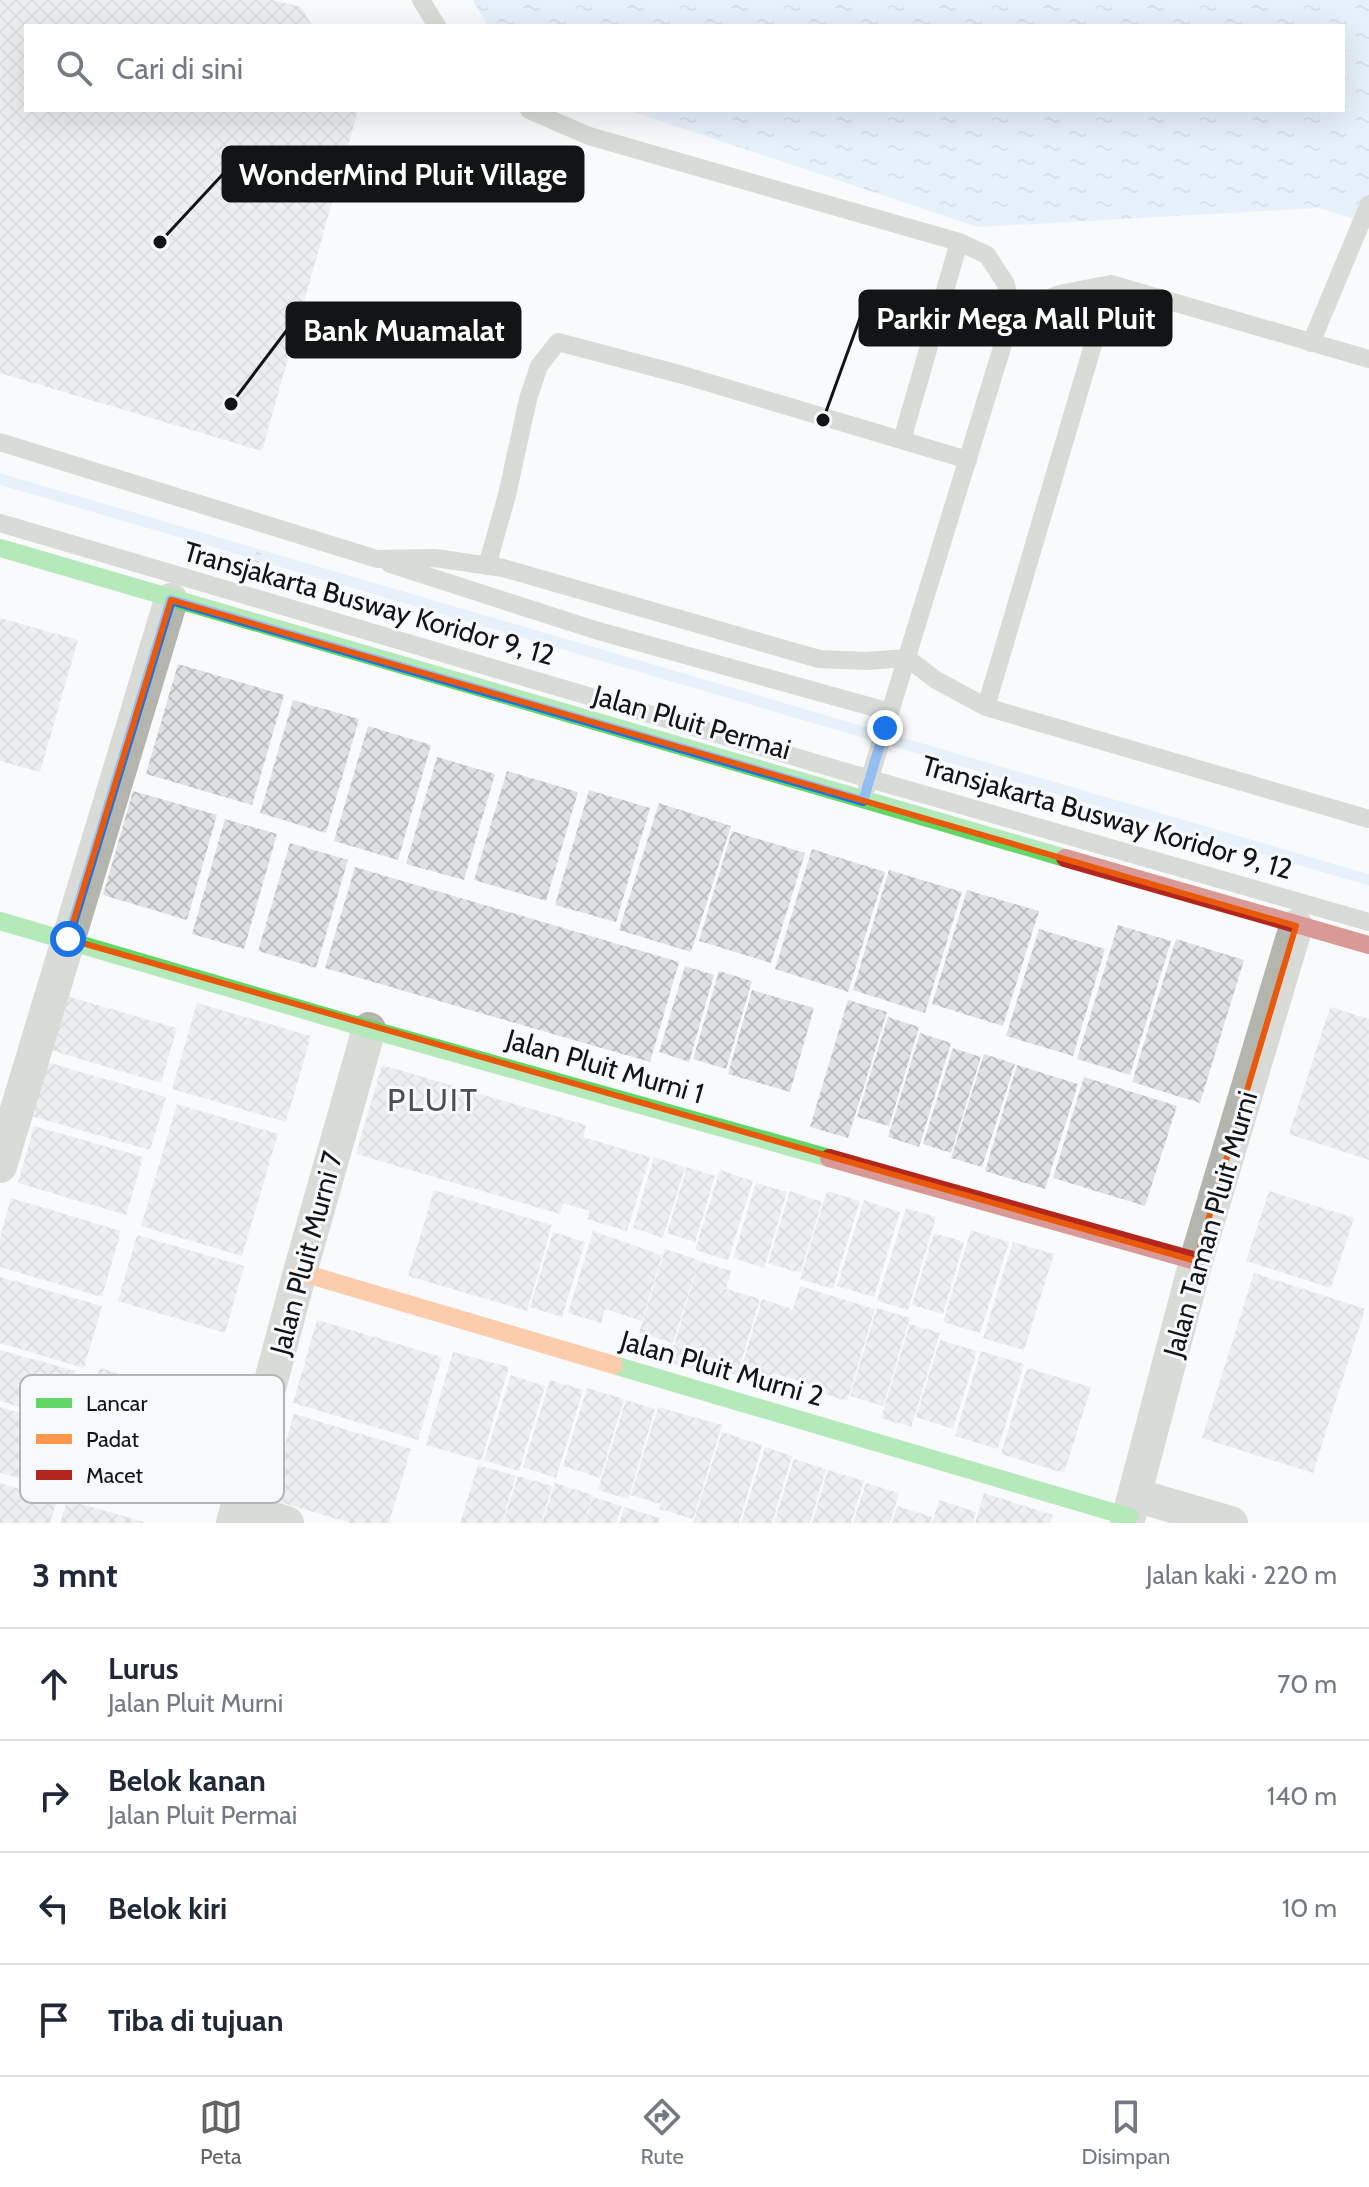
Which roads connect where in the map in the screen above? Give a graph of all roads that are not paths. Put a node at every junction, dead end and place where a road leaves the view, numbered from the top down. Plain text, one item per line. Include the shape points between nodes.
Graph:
1 (421, 0) edge
2 (436, 24) edge
3 (534, 112) edge
4 (1369, 204) edge
5 (959, 242) junction
6 (1111, 284) junction
7 (1012, 315) junction
8 (1311, 343) junction
9 (1369, 359) edge
10 (902, 440) junction
11 (0, 442) edge
12 (968, 460) junction
13 (0, 523) edge
14 (0, 548) edge
15 (377, 559) junction
16 (487, 566) junction
17 (171, 600) junction
18 (907, 658) junction
19 (986, 707) junction
20 (888, 720) junction
21 (870, 779) junction
22 (863, 801) junction
23 (1369, 819) edge
24 (0, 921) edge
25 (1369, 922) edge
26 (1296, 926) junction
27 (68, 939) junction
28 (1369, 945) edge
29 (369, 1029) junction
30 (0, 1166) edge
31 (1196, 1261) junction
32 (300, 1272) junction
33 (273, 1375) edge
34 (1130, 1512) edge
35 (236, 1516) edge
36 (287, 1523) edge
37 (1231, 1523) edge

1 - 2 lane
3 - 5 lane via 589,136
4 - 8 lane
5 - 7 lane via 987,255 1006,284
5 - 10 lane
6 - 7 lane via 1059,294
6 - 8 lane
6 - 19 lane
7 - 12 lane
8 - 9 lane
10 - 12 lane
10 - 16 lane via 558,342 539,366 528,399
11 - 15 lane
12 - 18 lane
13 - 21 lane, Transjakarta Busway Koridor 9, 12
14 - 17 street, Jalan Pluit Permai
15 - 16 lane via 435,558
15 - 20 lane
16 - 18 lane via 819,659
17 - 22 street, Jalan Pluit Permai
17 - 27 street
18 - 19 lane
18 - 20 lane
19 - 23 lane
20 - 21 lane
21 - 22 lane
21 - 25 lane, Transjakarta Busway Koridor 9, 12
22 - 26 street, Jalan Pluit Permai
24 - 27 street, Jalan Pluit Murni 1
26 - 28 street, Jalan Pluit Permai
26 - 31 street, Jalan Taman Pluit Murni
27 - 29 street, Jalan Pluit Murni 1
27 - 30 street
29 - 31 street, Jalan Pluit Murni 1
29 - 32 street, Jalan Pluit Murni 7
31 - 34 street, Jalan Taman Pluit Murni
32 - 33 street, Jalan Pluit Murni 7
32 - 34 street, Jalan Pluit Murni 2
34 - 37 street
35 - 36 street

